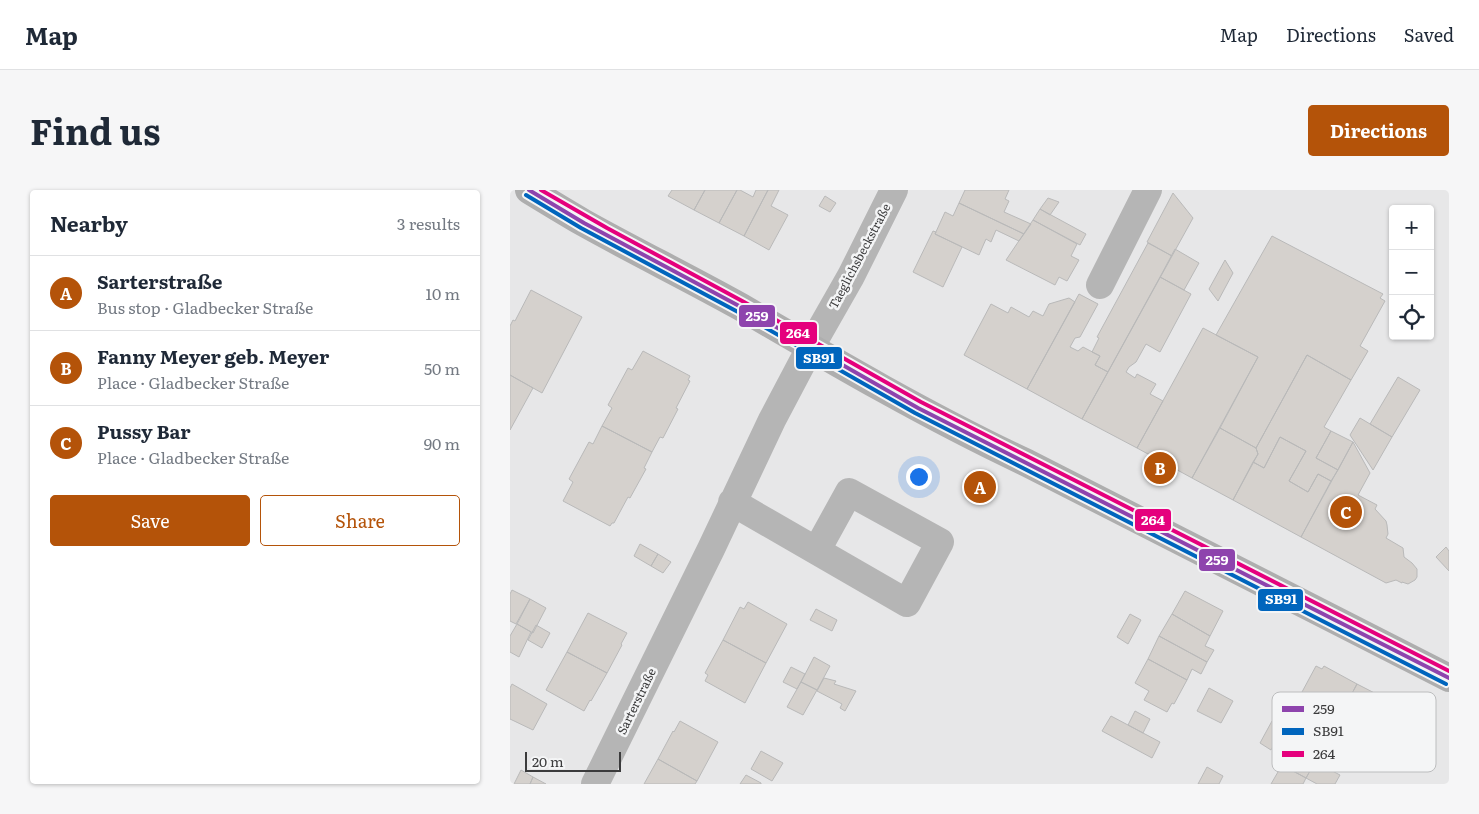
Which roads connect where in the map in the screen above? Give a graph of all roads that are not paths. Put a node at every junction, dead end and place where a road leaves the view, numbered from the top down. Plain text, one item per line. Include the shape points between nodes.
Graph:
1 (529, 190) edge
2 (894, 190) edge
3 (1148, 190) edge
4 (1100, 285) dead end
5 (810, 348) junction
6 (732, 502) junction
7 (817, 550) dead end
8 (1449, 678) edge
9 (595, 784) edge

1 - 5 main road
2 - 5 street, Taeglichsbeckstraße
3 - 4 street
5 - 6 street, Sarterstraße
5 - 8 main road via 986,444
6 - 7 street
6 - 9 street, Sarterstraße

